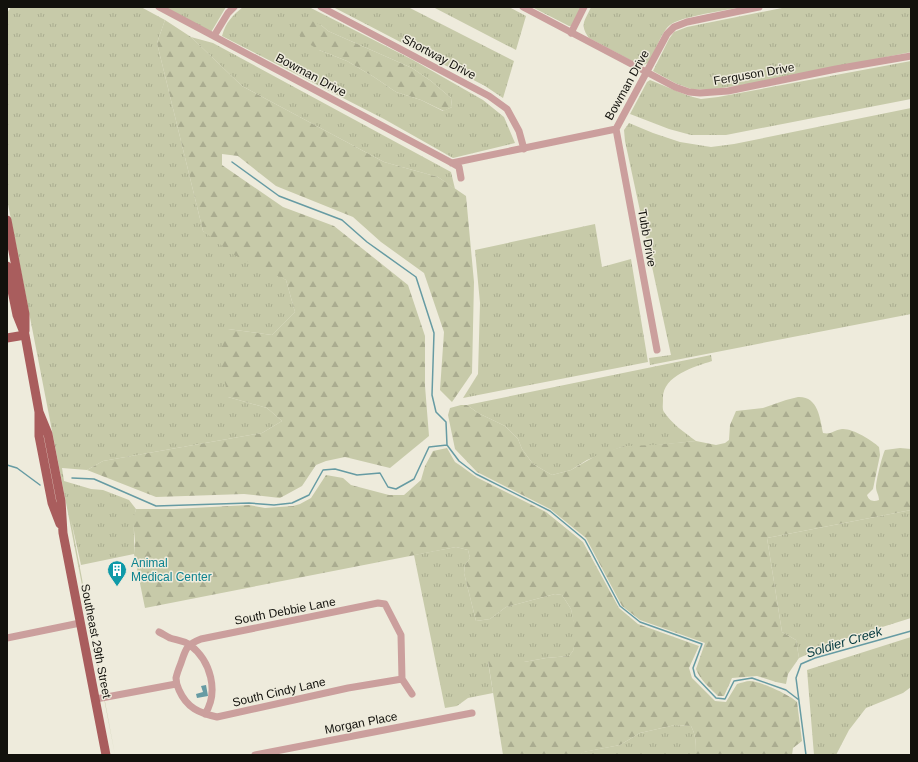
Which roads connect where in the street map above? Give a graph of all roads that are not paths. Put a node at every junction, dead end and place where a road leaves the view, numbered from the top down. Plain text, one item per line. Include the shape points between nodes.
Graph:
1 (159, 7) edge
2 (234, 7) edge
3 (321, 7) edge
4 (523, 7) edge
5 (584, 7) edge
6 (759, 7) edge
7 (571, 33) junction
8 (214, 36) junction
9 (911, 56) edge
10 (648, 72) junction
11 (616, 129) junction
12 (524, 148) junction
13 (452, 163) junction
14 (461, 178) dead end
15 (7, 220) edge
16 (7, 266) edge
17 (25, 334) junction
18 (7, 338) edge
19 (657, 350) dead end
20 (80, 624) junction
21 (159, 632) dead end
22 (7, 638) edge
23 (189, 644) junction
24 (402, 679) junction
25 (176, 684) junction
26 (412, 694) dead end
27 (96, 700) junction
28 (472, 713) dead end
29 (205, 714) junction
30 (106, 755) edge
31 (255, 755) edge

1 - 8 street, Bowman Drive
2 - 8 street
3 - 12 street, Shortway Drive via 489,96 507,109 519,131
4 - 7 street, Ferguson Drive
5 - 7 street
6 - 10 street, Bowman Drive via 674,27 667,34
7 - 10 street, Ferguson Drive
8 - 13 street, Bowman Drive
9 - 10 street, Ferguson Drive via 713,93 689,92
10 - 11 street, Bowman Drive
11 - 12 street, Bowman Drive
11 - 19 street, Tubb Drive
12 - 13 street, Bowman Drive
13 - 14 street via 459,167
15 - 17 main road, Southeast 29th Street via 25,314
16 - 17 main road, Southeast 29th Street via 17,315
17 - 18 main road
17 - 20 main road, Southeast 29th Street via 39,412 48,434 61,501 63,533
20 - 22 street
20 - 27 main road, Southeast 29th Street
21 - 23 street
23 - 24 street, South Debbie Lane via 206,638 378,603 385,604 401,635
23 - 25 street via 178,670
23 - 29 street via 206,662 208,668 212,699
24 - 26 street
24 - 29 street, South Cindy Lane via 348,688 217,717
25 - 27 street
25 - 29 street, South Cindy Lane via 187,704
27 - 30 main road, Southeast 29th Street
28 - 31 street, Morgan Place

